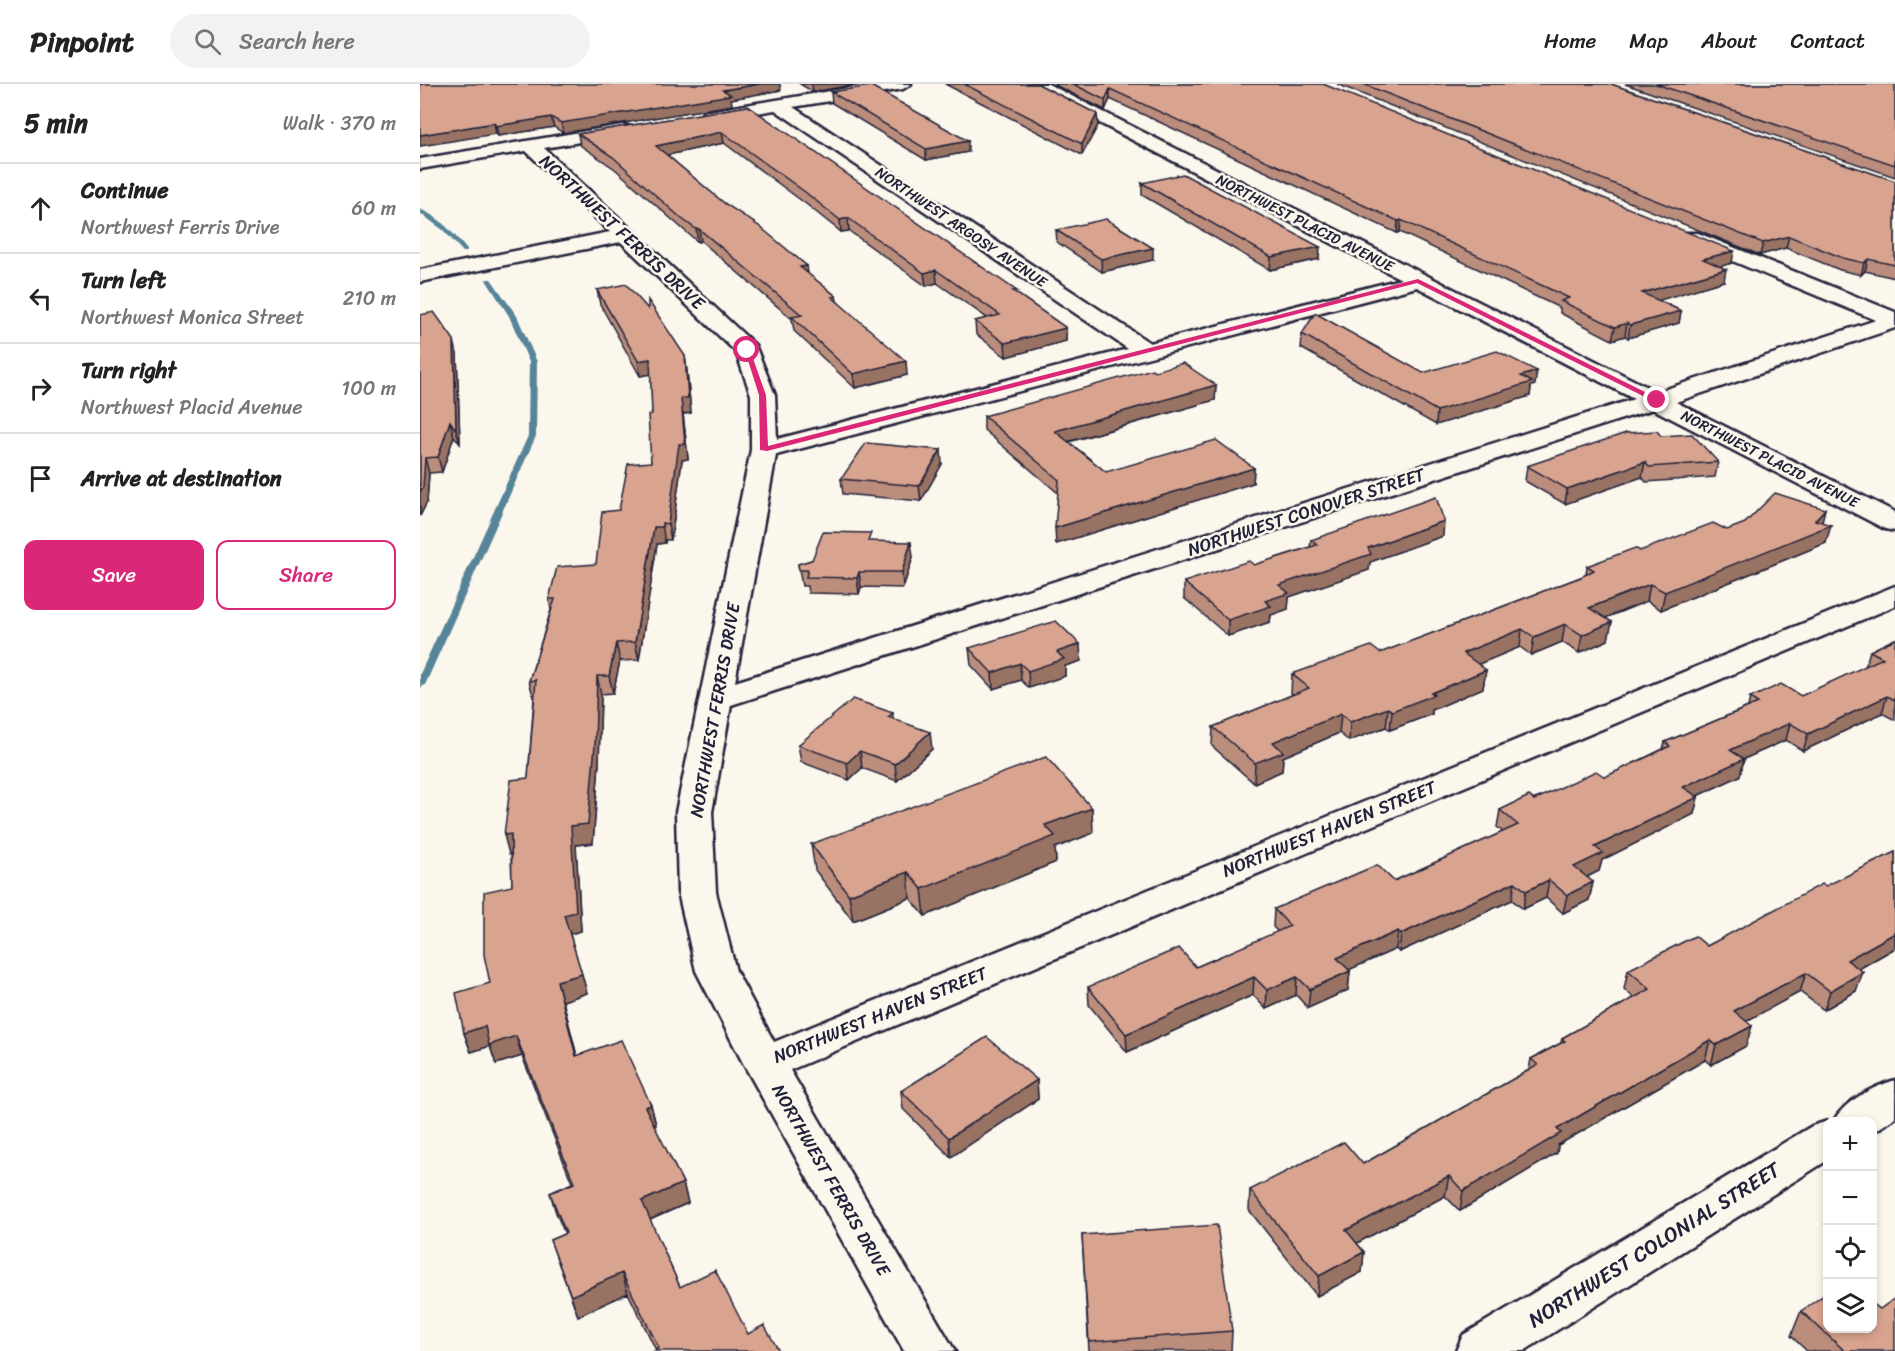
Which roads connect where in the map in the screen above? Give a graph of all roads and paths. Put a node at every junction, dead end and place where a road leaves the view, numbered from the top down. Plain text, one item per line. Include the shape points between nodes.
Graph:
1 (903, 84) edge
2 (1036, 84) edge
3 (778, 105) junction
4 (695, 118) edge
5 (636, 128) edge
6 (531, 146) junction
7 (420, 164) edge
8 (1677, 231) edge
9 (624, 235) junction
10 (420, 276) edge
11 (1418, 281) junction
12 (1895, 321) edge
13 (1145, 350) junction
14 (1657, 400) junction
15 (764, 450) junction
16 (1895, 523) edge
17 (1895, 596) edge
18 (716, 699) junction
19 (764, 1063) junction
20 (1895, 1097) edge
21 (1863, 1117) edge
22 (1823, 1140) edge
23 (930, 1351) edge
24 (1481, 1351) edge

1 - 3 street
2 - 11 street, NORTHWEST PLACID AVENUE
3 - 4 street
3 - 13 street, NORTHWEST ARGOSY AVENUE
5 - 6 street
6 - 7 street
6 - 9 street, NORTHWEST FERRIS DRIVE
8 - 12 street
9 - 10 street
9 - 15 street, NORTHWEST FERRIS DRIVE via 747,350 763,395
11 - 13 street
11 - 14 street, NORTHWEST PLACID AVENUE
12 - 14 street, NORTHWEST CONOVER STREET
13 - 15 street
14 - 16 street, NORTHWEST PLACID AVENUE
14 - 18 street, NORTHWEST CONOVER STREET
15 - 18 street, NORTHWEST FERRIS DRIVE
17 - 19 street, NORTHWEST HAVEN STREET
18 - 19 street, NORTHWEST FERRIS DRIVE via 694,812 697,892 716,971
19 - 23 street, NORTHWEST FERRIS DRIVE
20 - 21 street
22 - 24 street, NORTHWEST COLONIAL STREET

